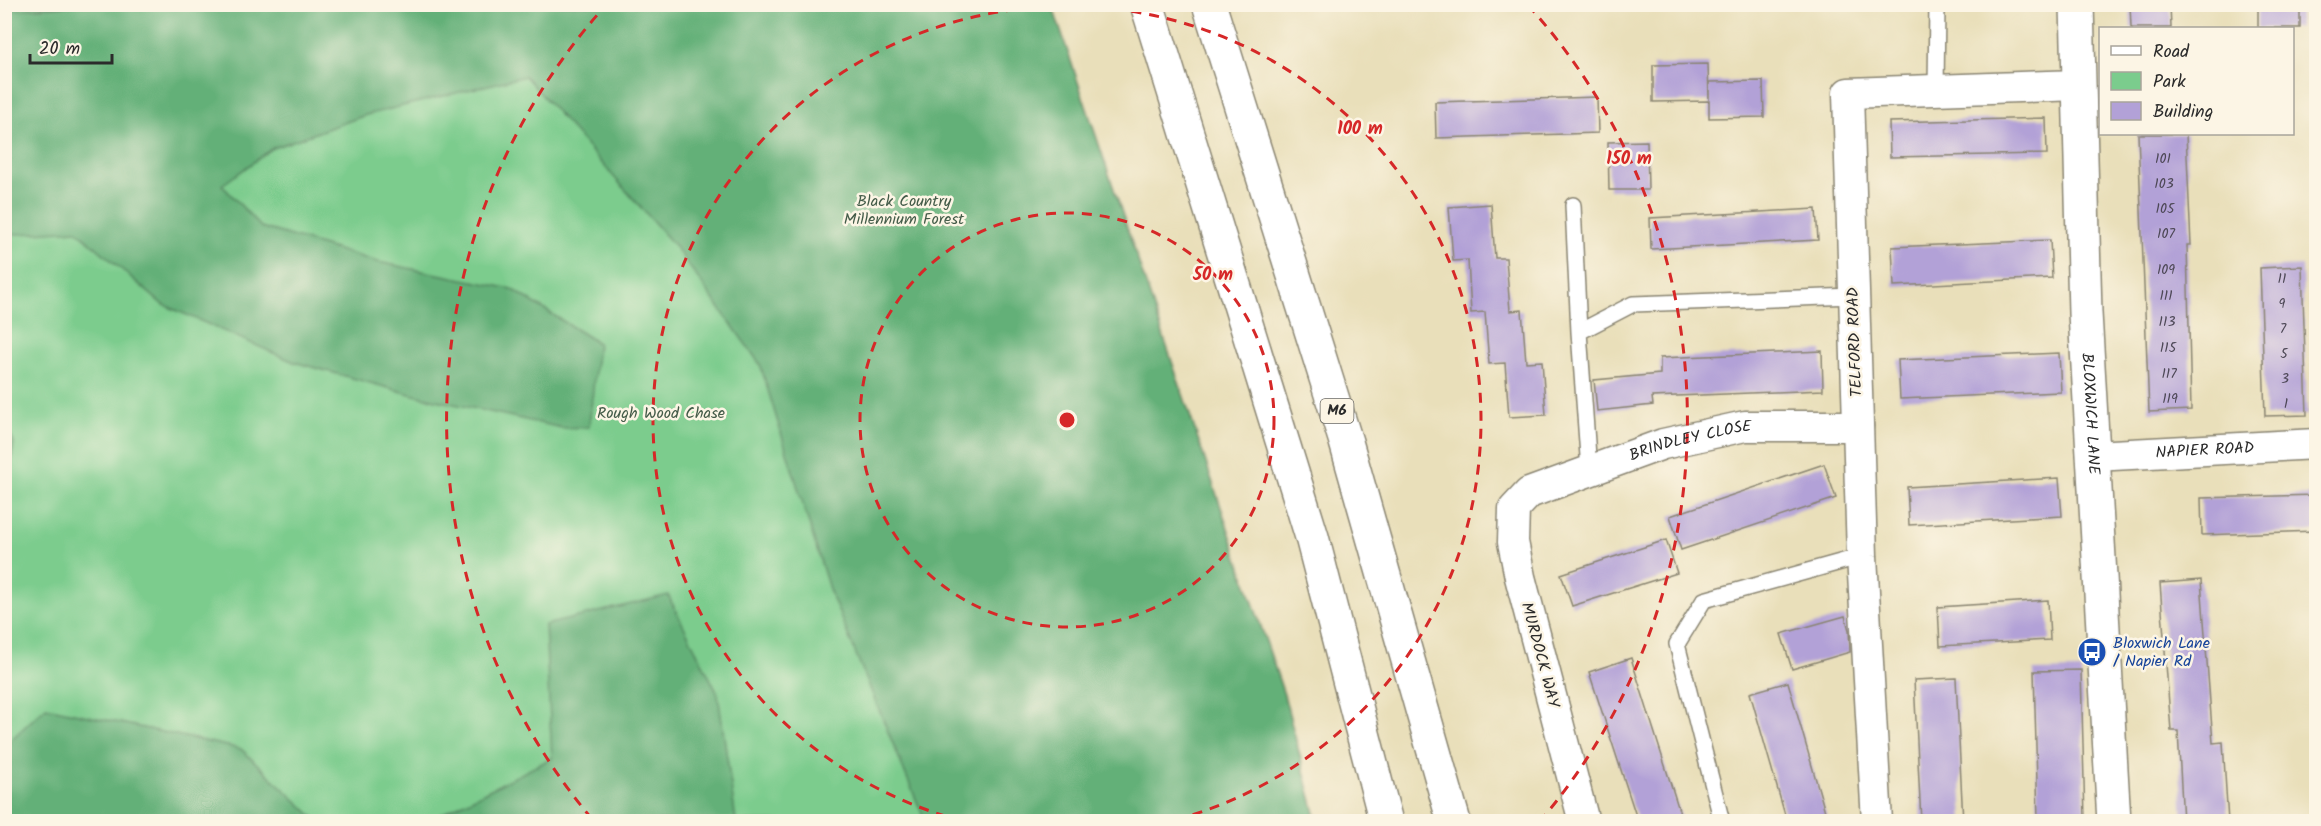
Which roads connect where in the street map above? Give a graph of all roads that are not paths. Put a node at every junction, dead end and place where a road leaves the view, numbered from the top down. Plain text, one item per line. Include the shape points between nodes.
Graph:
1 (1147, 4) edge
2 (1209, 4) edge
3 (1937, 4) edge
4 (2077, 4) edge
5 (2079, 85) junction
6 (1936, 90) junction
7 (1573, 205) dead end
8 (1854, 296) junction
9 (1579, 332) junction
10 (1858, 426) junction
11 (2316, 444) edge
12 (2094, 456) junction
13 (1589, 470) junction
14 (1529, 493) joint
15 (1862, 556) junction
16 (1386, 822) edge
17 (1454, 822) edge
18 (1584, 822) edge
19 (1722, 822) edge
20 (1877, 822) edge
21 (2114, 822) edge

1 - 16 main road via 1312,537
2 - 17 main road, M6 via 1347,442
3 - 6 lane
4 - 5 main road, BLOXWICH LANE
5 - 6 street, TELFORD ROAD
5 - 12 main road, BLOXWICH LANE via 2085,313
6 - 8 street, TELFORD ROAD via 1848,93
7 - 9 lane
8 - 9 lane via 1633,304
8 - 10 street, TELFORD ROAD
9 - 13 lane
10 - 13 street, BRINDLEY CLOSE via 1745,426 1663,444
10 - 15 street, TELFORD ROAD
11 - 12 street, NAPIER ROAD
12 - 21 main road, BLOXWICH LANE
13 - 14 street, BRINDLEY CLOSE
14 - 18 street, MURDOCK WAY via 1514,509 1513,542
15 - 19 lane via 1704,600 1677,644
15 - 20 street, TELFORD ROAD

